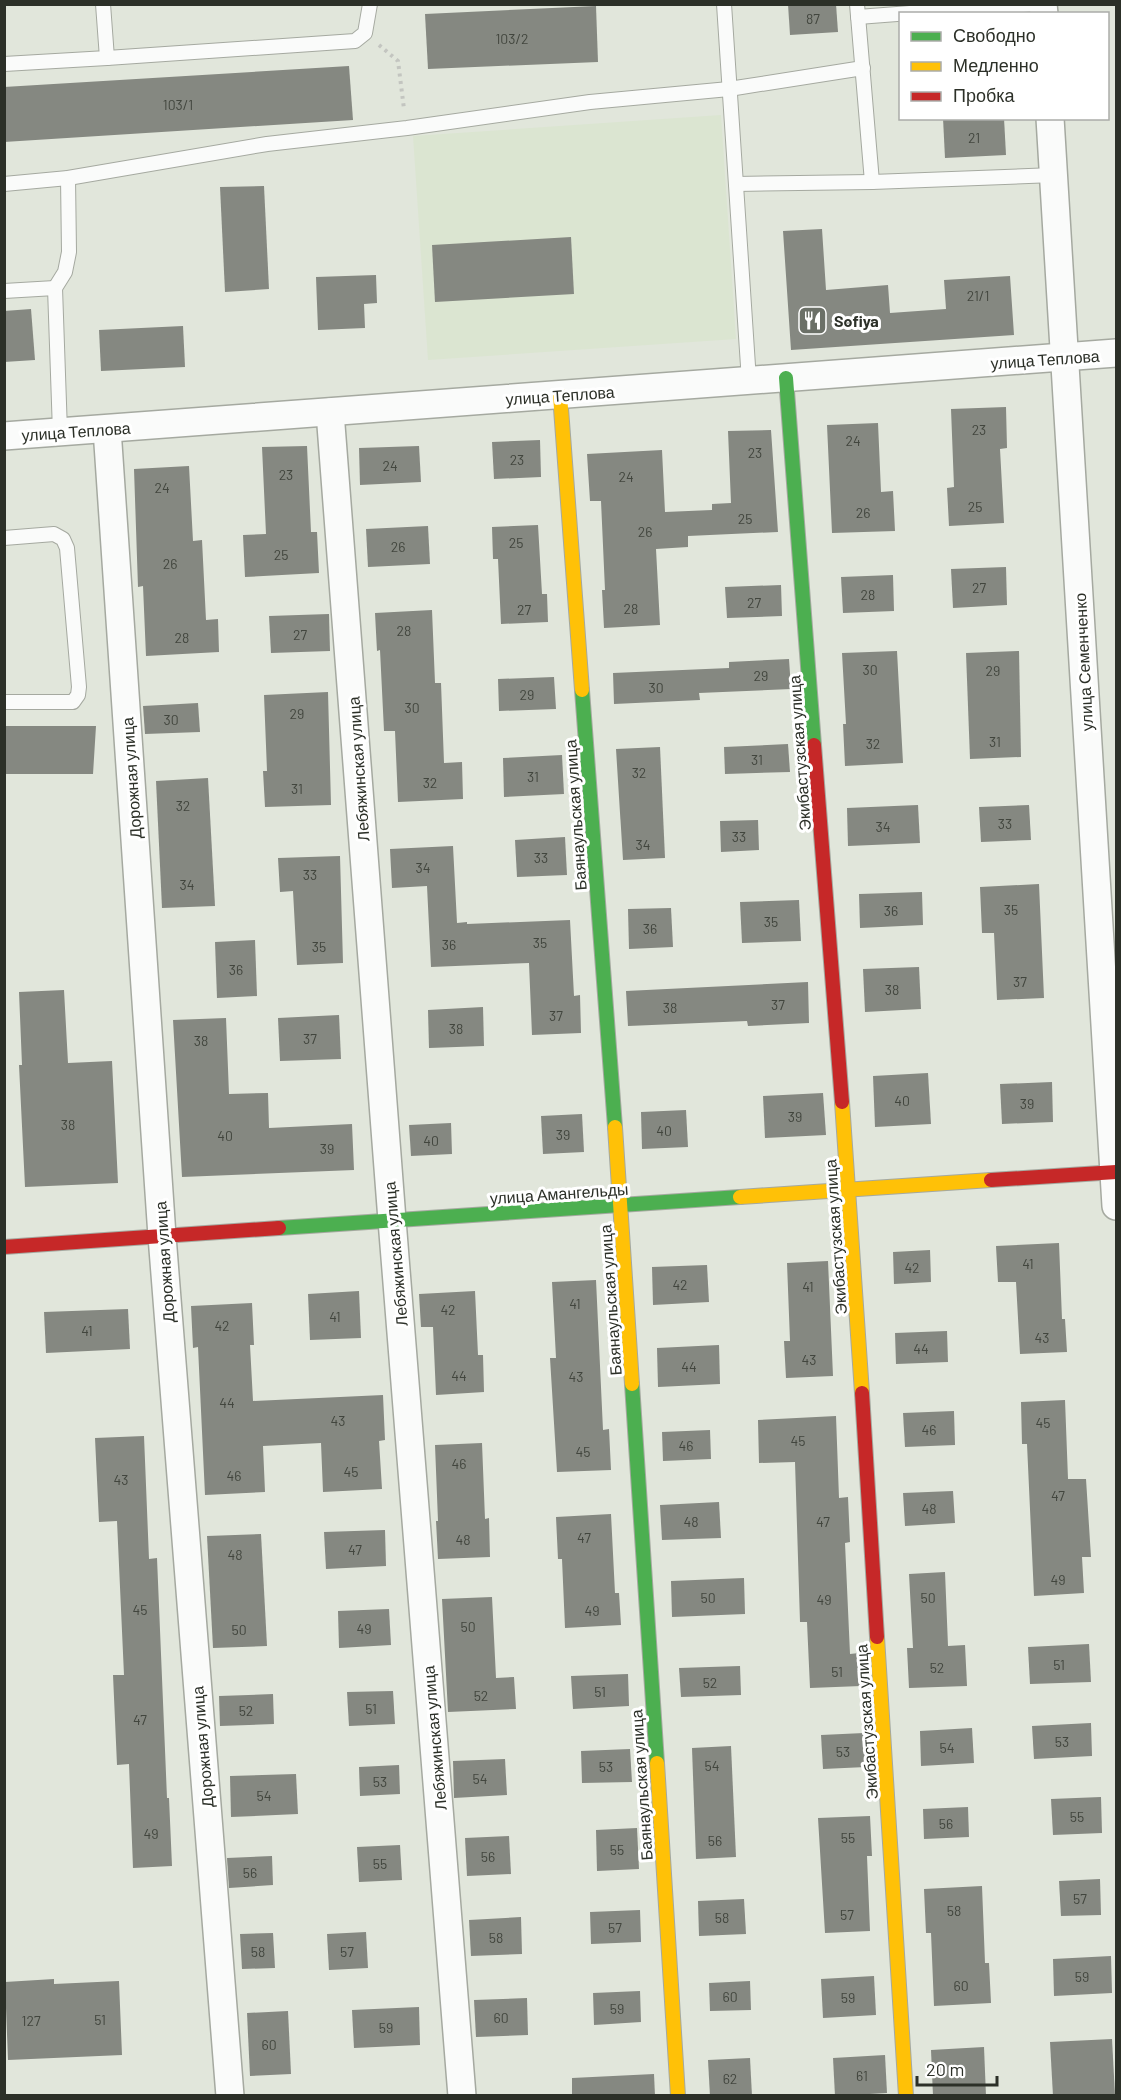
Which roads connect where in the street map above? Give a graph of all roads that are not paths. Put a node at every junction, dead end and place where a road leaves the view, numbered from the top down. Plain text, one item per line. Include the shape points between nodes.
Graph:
1 (103, 4) edge
2 (370, 4) edge
3 (724, 4) edge
4 (1038, 4) edge
5 (936, 8) edge
6 (857, 11) edge
7 (106, 58) junction
8 (4, 64) edge
9 (863, 68) junction
10 (729, 89) junction
11 (1050, 120) edge
12 (1054, 175) junction
13 (68, 178) junction
14 (872, 182) junction
15 (4, 184) edge
16 (736, 184) junction
17 (55, 288) junction
18 (4, 291) edge
19 (1116, 354) edge
20 (1065, 357) junction
21 (786, 378) junction
22 (749, 381) junction
23 (560, 395) junction
24 (330, 412) junction
25 (107, 429) junction
26 (60, 432) junction
27 (4, 436) edge
28 (4, 538) edge
29 (4, 702) edge
30 (1115, 1172) edge
31 (849, 1190) junction
32 (621, 1205) junction
33 (1116, 1206) edge
34 (392, 1220) junction
35 (162, 1236) junction
36 (4, 1247) edge
37 (230, 2096) edge
38 (462, 2096) edge
39 (678, 2096) edge
40 (906, 2096) edge

1 - 7 lane
2 - 7 lane via 365,33 355,40
3 - 10 lane
4 - 5 lane
5 - 6 lane
6 - 9 lane
7 - 8 lane
9 - 10 lane
9 - 14 lane
10 - 13 lane via 590,102 267,144
10 - 16 lane
11 - 12 street, улица Семенченко
12 - 14 lane
12 - 20 street, улица Семенченко
13 - 15 lane
13 - 17 lane via 69,252 65,272
14 - 16 lane
16 - 22 lane
17 - 18 lane
17 - 26 lane
19 - 20 street, улица Теплова
20 - 21 street, улица Теплова
20 - 30 street, улица Семенченко
21 - 22 street, улица Теплова
21 - 31 street, Экибастузская улица
22 - 23 street, улица Теплова
23 - 24 street, улица Теплова
23 - 32 street, Баянаульская улица
24 - 25 street, улица Теплова
24 - 34 street, Лебяжинская улица
25 - 26 street, улица Теплова
25 - 35 street, Дорожная улица
26 - 27 street, улица Теплова
28 - 29 lane via 54,534 63,539 67,548 79,687 73,702
30 - 31 street, улица Амангельды
30 - 33 street, улица Семенченко
31 - 32 street, улица Амангельды
31 - 40 street, Экибастузская улица
32 - 34 street, улица Амангельды
32 - 39 street, Баянаульская улица
34 - 35 street, улица Амангельды
34 - 38 street, Лебяжинская улица
35 - 36 street, улица Амангельды
35 - 37 street, Дорожная улица

